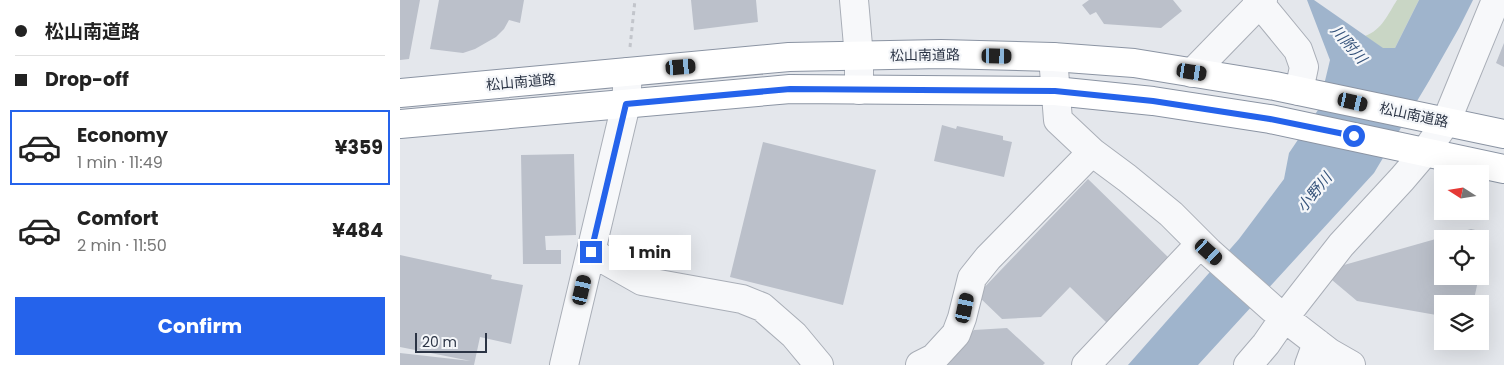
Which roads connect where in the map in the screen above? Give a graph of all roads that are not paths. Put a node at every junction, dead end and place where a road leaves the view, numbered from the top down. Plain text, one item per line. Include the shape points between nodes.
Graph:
1 (854, 0) edge
2 (1496, 0) edge
3 (1261, 1) edge
4 (859, 57) junction
5 (1053, 57) junction
6 (628, 72) junction
7 (1192, 72) junction
8 (859, 90) junction
9 (1055, 91) junction
10 (1308, 92) junction
11 (400, 93) edge
12 (626, 104) junction
13 (1436, 120) junction
14 (400, 124) edge
15 (1504, 134) edge
16 (1417, 150) junction
17 (1092, 152) junction
18 (1504, 169) edge
19 (1205, 248) junction
20 (591, 252) junction
21 (1278, 314) junction
22 (1313, 354) edge
23 (564, 365) edge
24 (819, 365) edge
25 (920, 365) edge
26 (1086, 365) edge
27 (1248, 365) edge
28 (1351, 365) edge

1 - 4 street
2 - 13 street
3 - 7 street
3 - 10 street via 1298,50
4 - 5 highway, 松山南道路 via 941,54
4 - 6 highway, 松山南道路 via 788,57
4 - 8 street
5 - 7 highway, 松山南道路 via 1134,63
5 - 9 street
6 - 11 highway, 松山南道路
6 - 12 street
7 - 10 highway, 松山南道路
8 - 9 highway
8 - 12 highway via 790,89
9 - 16 highway via 1153,101 1301,125
9 - 17 street via 1058,120
10 - 13 highway, 松山南道路
12 - 14 highway
12 - 20 street
13 - 15 highway, 松山南道路
13 - 16 street
16 - 18 highway
16 - 21 street via 1341,245
17 - 19 street via 1171,214
17 - 25 street via 988,258 972,278 956,334 934,358
19 - 21 street
19 - 26 street
20 - 23 street
20 - 24 street via 642,281 742,299 762,307 794,335
21 - 22 street
21 - 27 street via 1266,344
22 - 28 street

